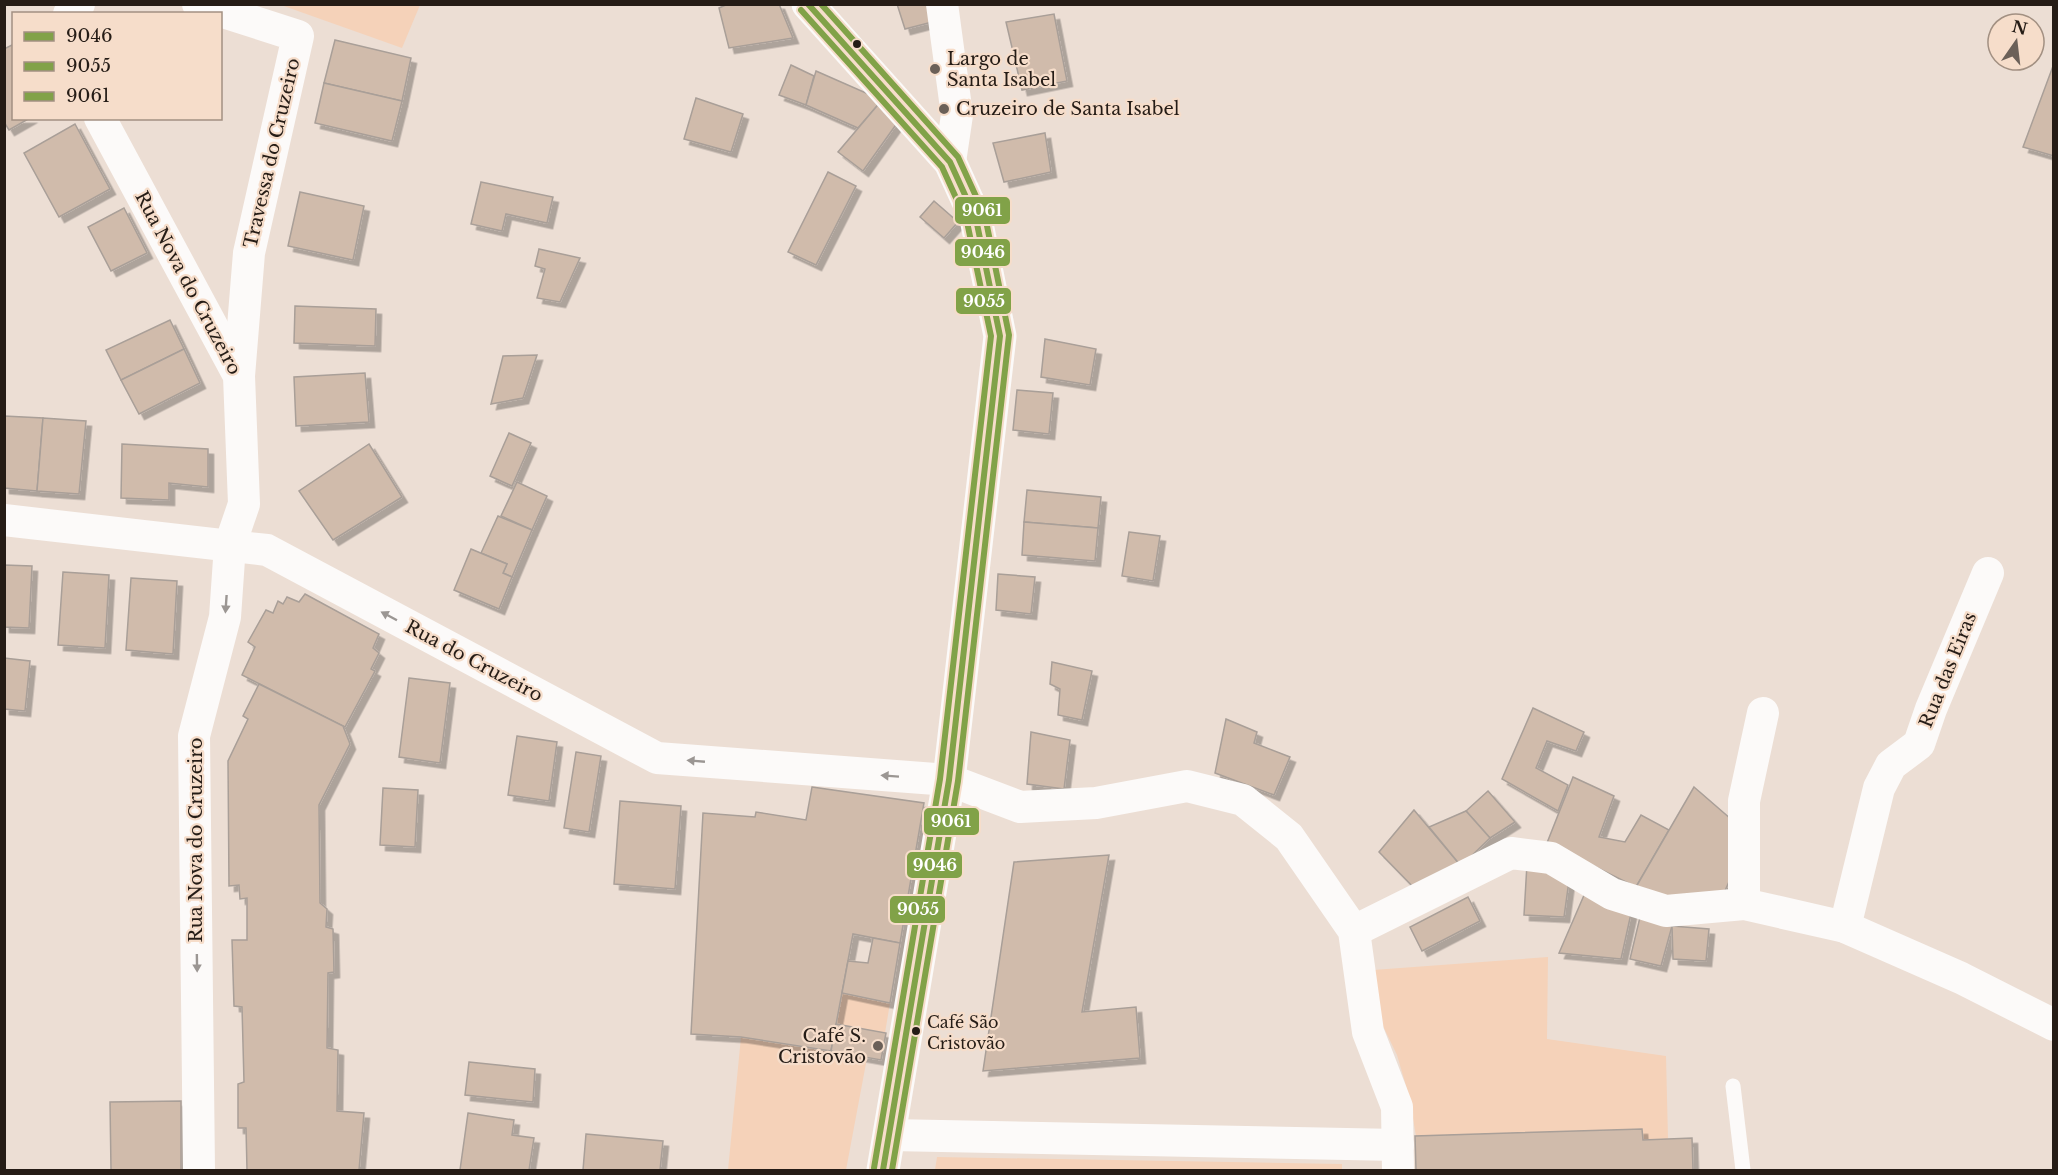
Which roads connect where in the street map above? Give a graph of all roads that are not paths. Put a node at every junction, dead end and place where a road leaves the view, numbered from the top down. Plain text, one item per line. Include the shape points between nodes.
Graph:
1 (198, 4) edge
2 (808, 4) edge
3 (942, 4) edge
4 (101, 120) edge
5 (950, 162) junction
6 (239, 376) junction
7 (4, 520) edge
8 (230, 545) junction
9 (1988, 573) dead end
10 (1763, 713) dead end
11 (949, 780) junction
12 (1744, 904) junction
13 (1845, 927) junction
14 (1354, 931) junction
15 (2054, 1025) edge
16 (1733, 1086) dead end
17 (890, 1135) junction
18 (1398, 1158) edge
19 (199, 1170) edge
20 (883, 1170) edge
21 (1743, 1170) edge

1 - 6 street, Travessa do Cruzeiro via 298,36 249,253
2 - 5 main road
3 - 5 street via 957,115
4 - 6 street, Rua Nova do Cruzeiro
5 - 11 main road via 976,219 1000,336
6 - 8 street, Rua Nova do Cruzeiro via 244,504
7 - 8 street, Rua do Cruzeiro
11 -> 8 street, Rua do Cruzeiro via 657,758 267,549
8 -> 19 street, Rua Nova do Cruzeiro via 225,617 194,735
9 - 13 street, Rua das Eiras via 1919,744 1891,765 1879,788
10 - 12 street via 1744,801
11 - 14 street, Rua do Cruzeiro via 1020,807 1096,803 1187,786 1243,800 1289,837
11 - 17 main road
12 - 13 street
12 - 14 street via 1666,911 1612,894 1551,858 1511,853
13 - 15 street via 1961,978
14 - 18 street via 1368,1032 1396,1107
16 - 21 lane
17 - 18 street
17 - 20 main road

